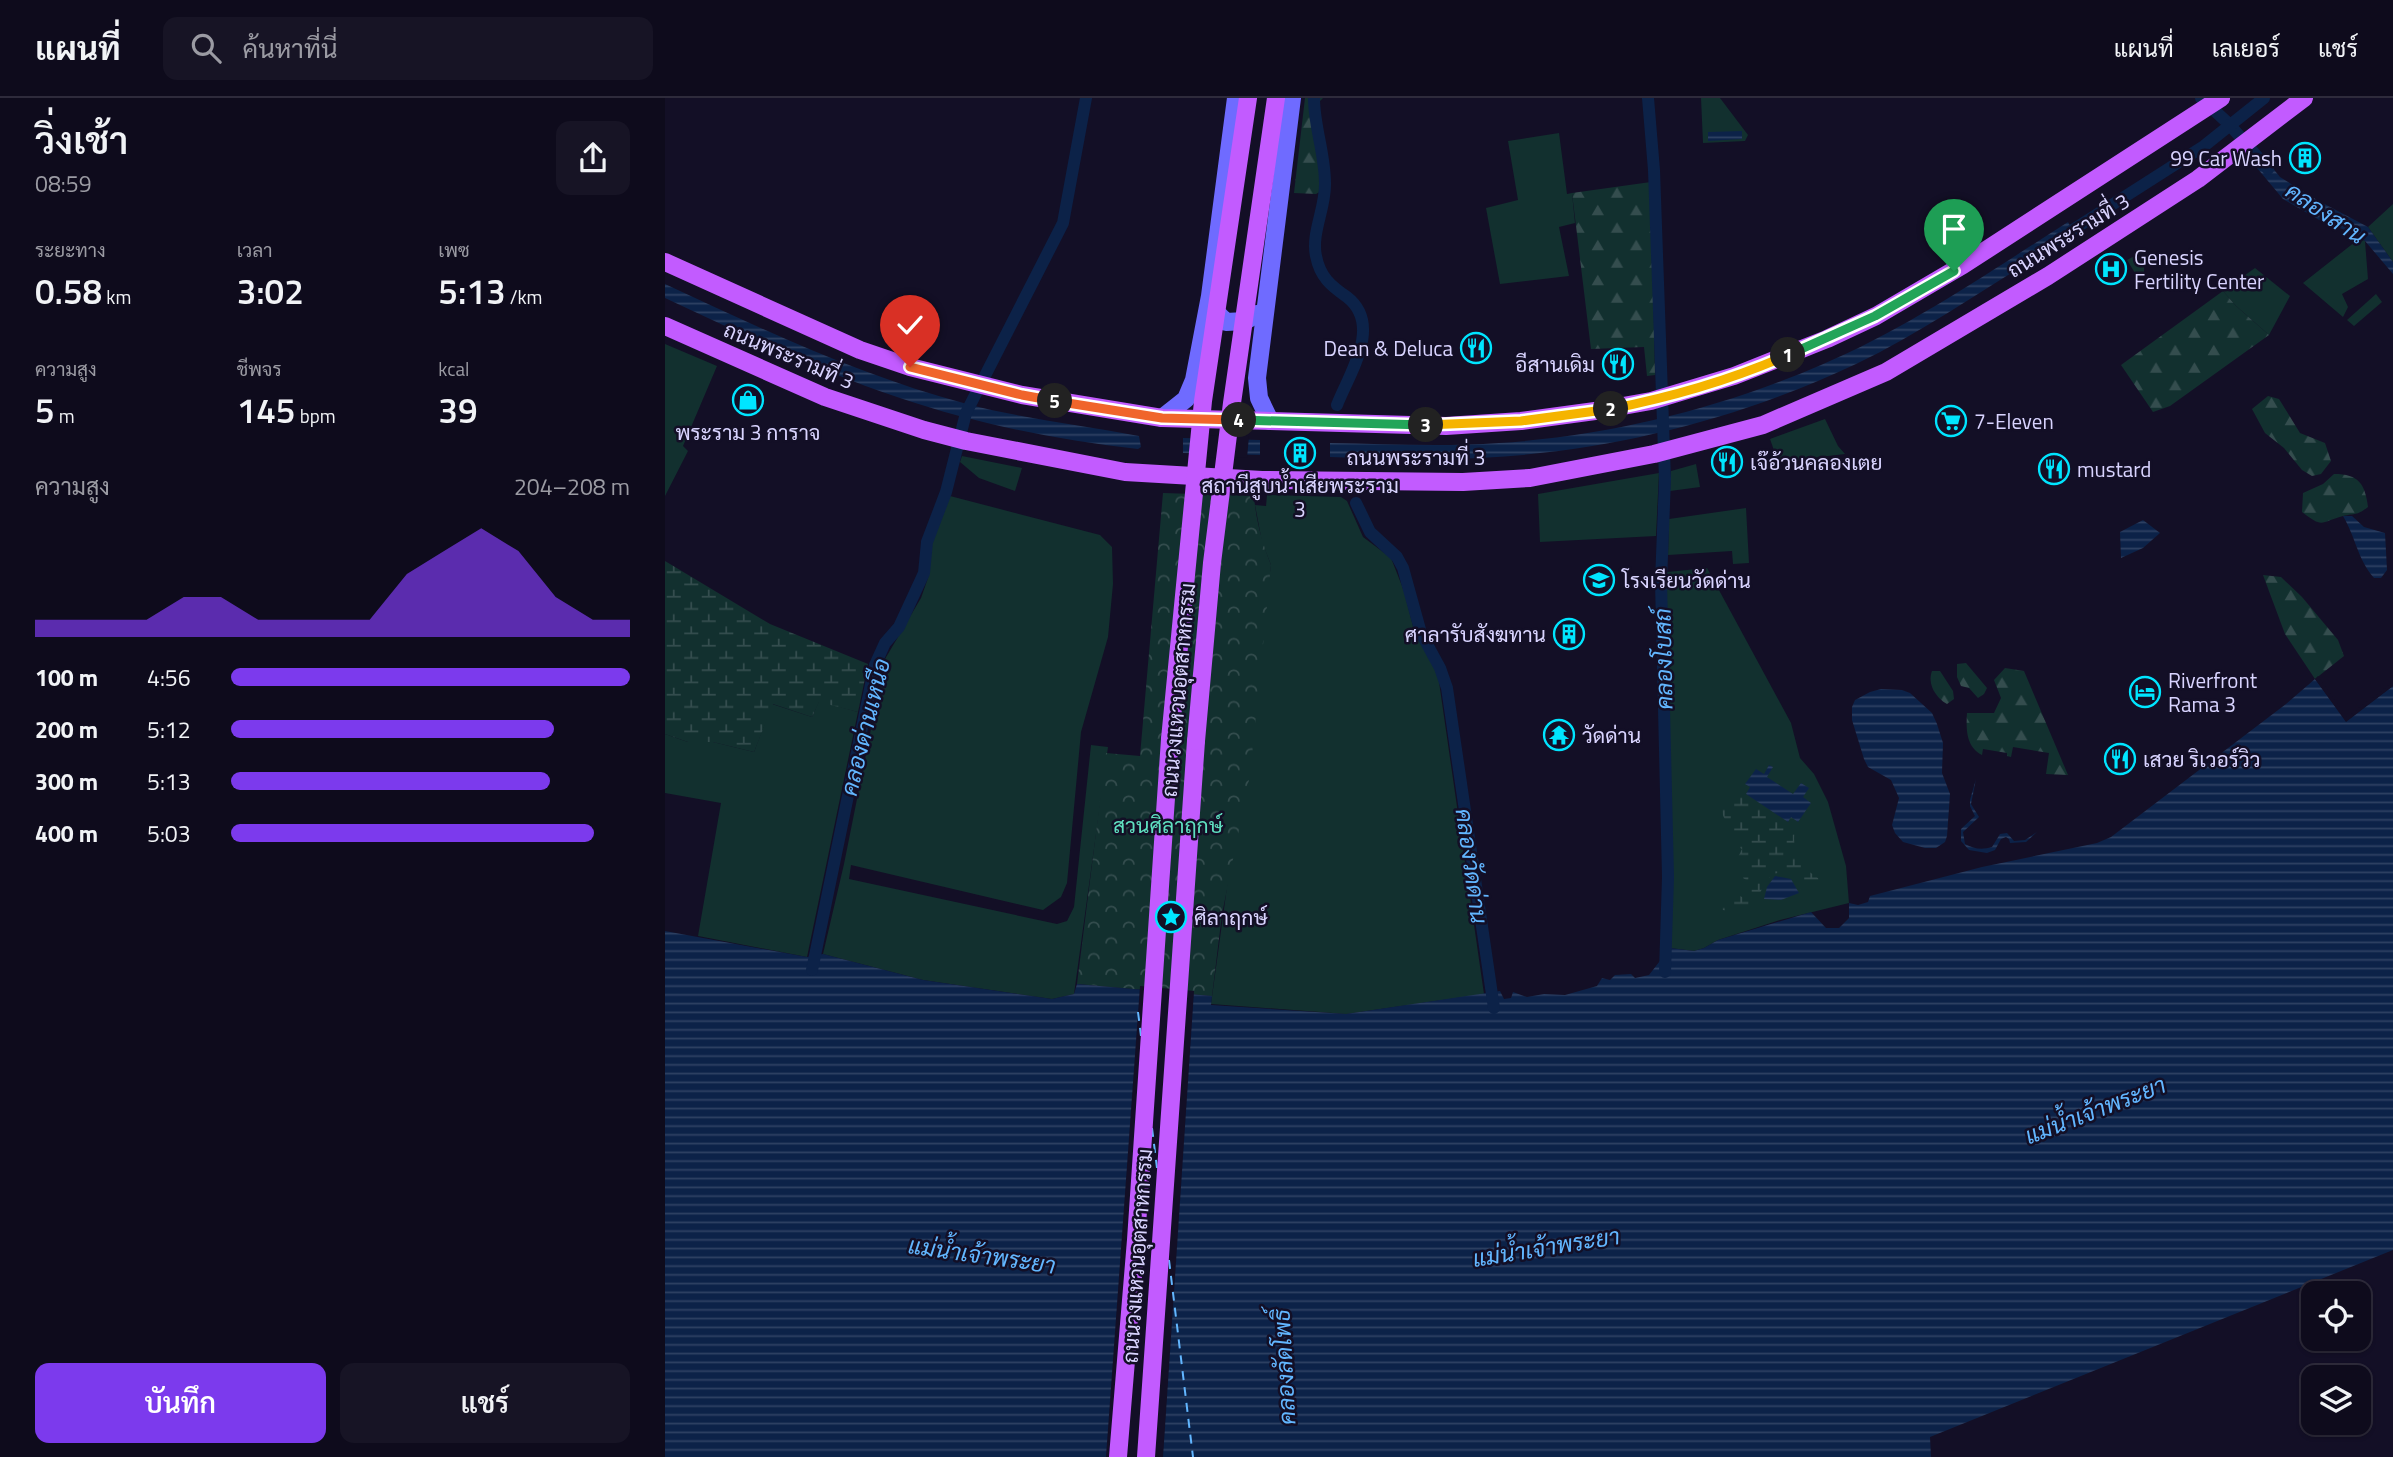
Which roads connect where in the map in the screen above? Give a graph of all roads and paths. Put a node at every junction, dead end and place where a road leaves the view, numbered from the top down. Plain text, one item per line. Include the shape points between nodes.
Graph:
1 (1236, 98) edge
2 (1248, 98) edge
3 (1276, 98) edge
4 (1292, 98) edge
5 (2221, 98) edge
6 (2304, 98) edge
7 (665, 262) edge
8 (1210, 296) junction
9 (1266, 299) junction
10 (665, 326) edge
11 (1162, 418) junction
12 (1270, 421) junction
13 (1118, 1457) edge
14 (1146, 1457) edge

1 - 8 main road
2 - 13 main road, ถนนวงแหวนอุตสาหกรรม, bridge via 1203,401 1186,564
3 - 14 main road, ถนนวงแหวนอุตสาหกรรม, bridge via 1212,563
4 - 9 main road
5 - 12 main road, ถนนพระรามที่ 3 via 1963,265 1875,316 1734,376 1651,401 1561,416 1446,426
6 - 10 main road, ถนนพระรามที่ 3 via 2232,154 2048,276 1886,372 1763,425 1530,478 1262,480 1125,472 944,436 825,397
7 - 11 main road, ถนนพระรามที่ 3 via 860,350 910,367 989,387
8 - 9 main road via 1216,312 1226,321 1245,321 1256,315
8 - 11 main road via 1194,380 1186,399
9 - 12 main road via 1257,377 1259,398
11 - 12 main road, ถนนพระรามที่ 3

